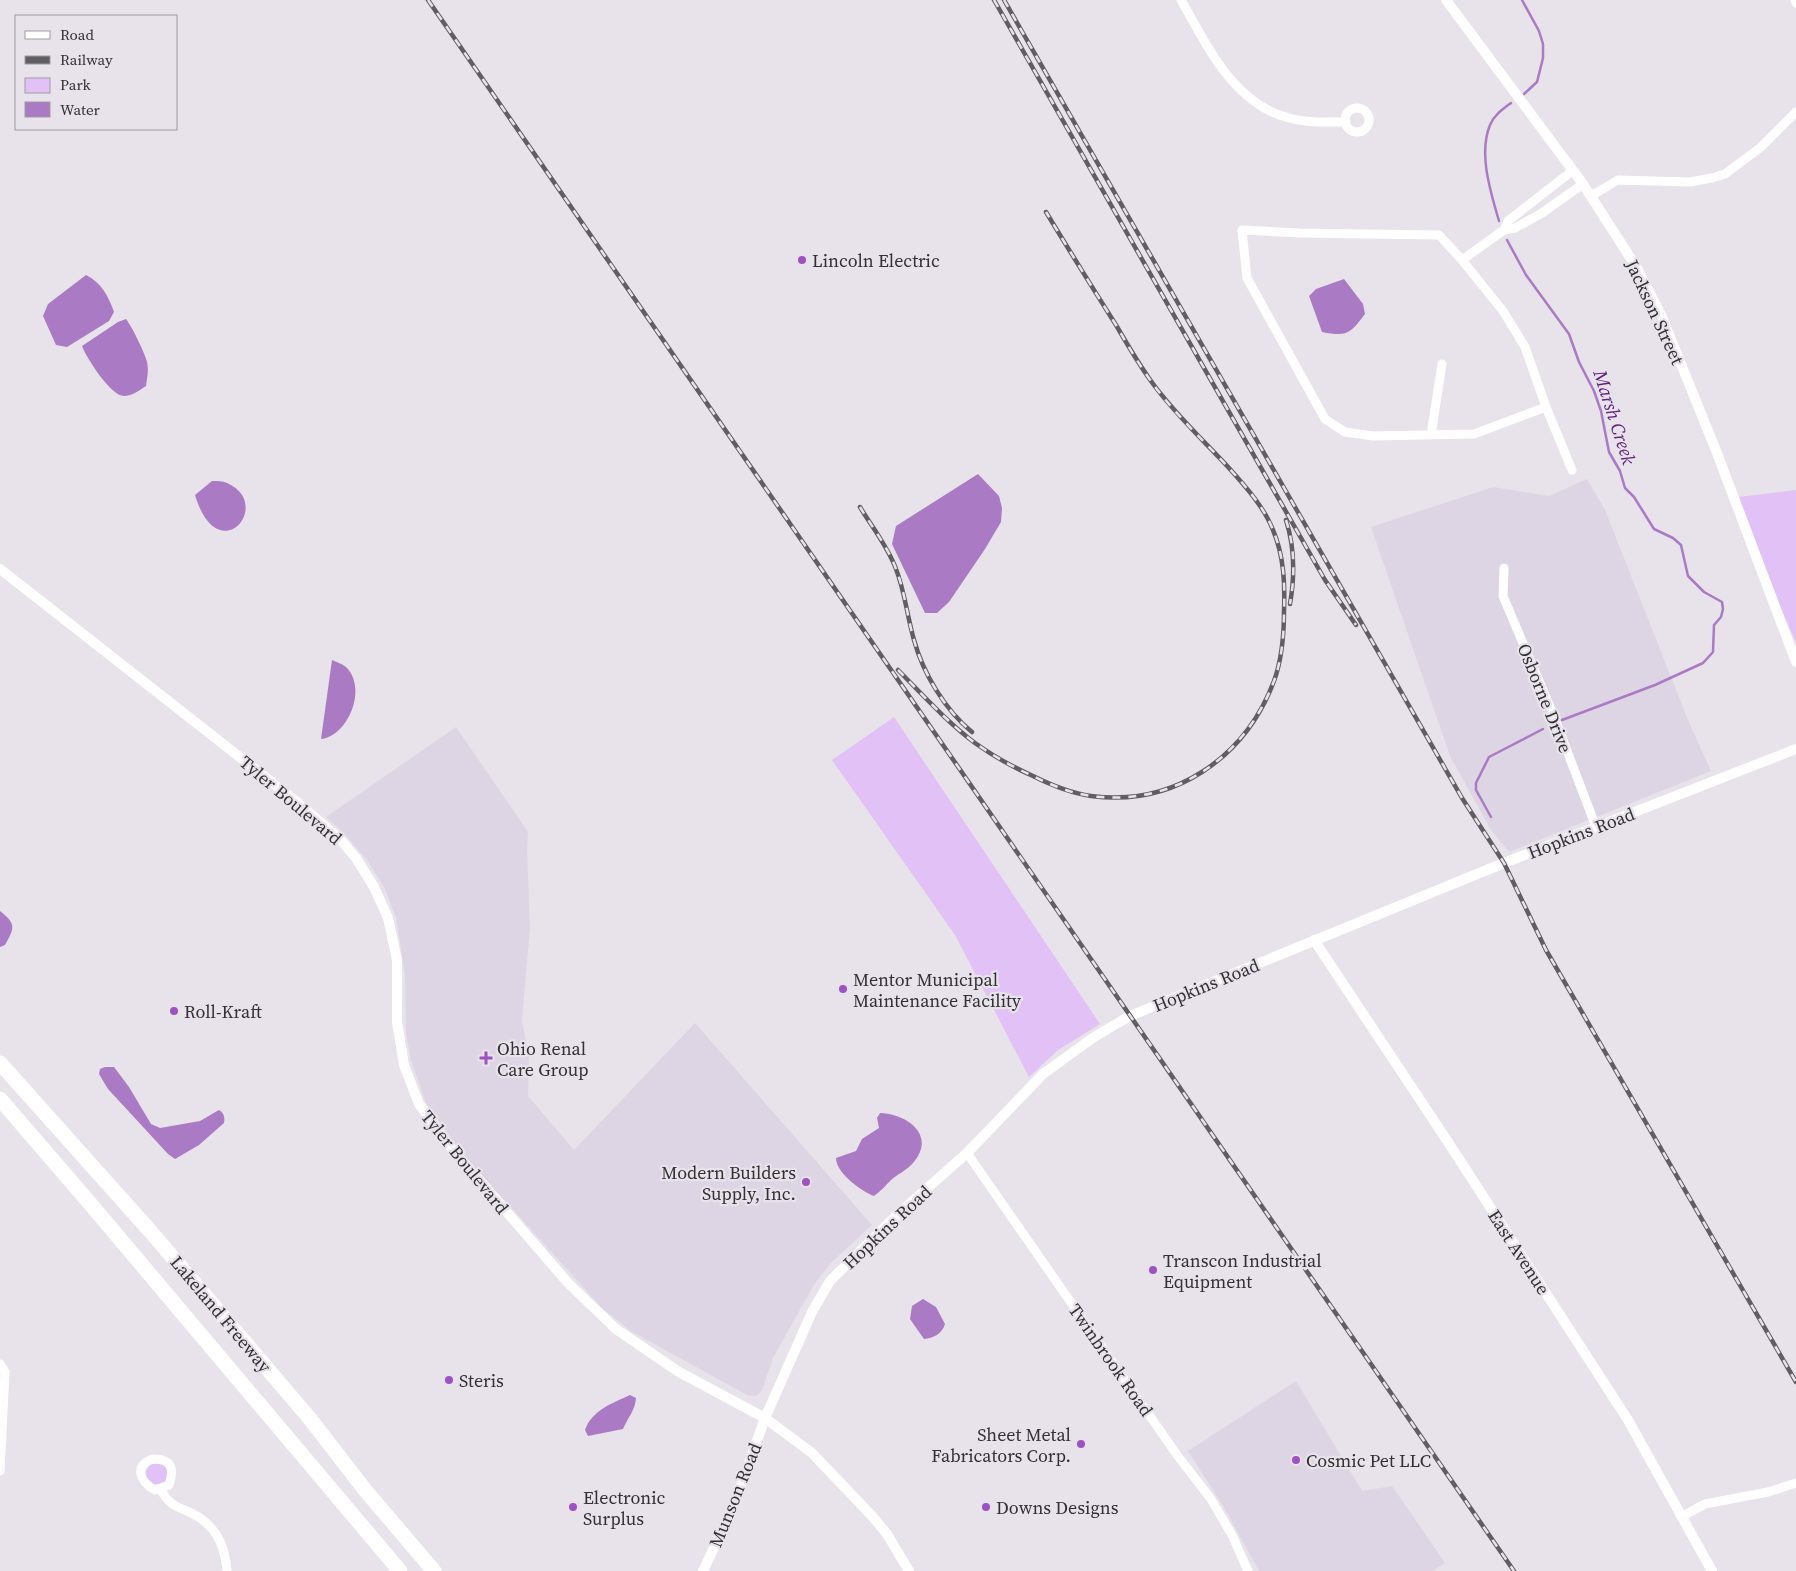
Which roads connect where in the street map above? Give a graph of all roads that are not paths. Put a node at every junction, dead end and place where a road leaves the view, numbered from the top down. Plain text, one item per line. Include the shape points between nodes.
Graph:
1 (1182, 0) edge
2 (1446, 0) edge
3 (1796, 112) edge
4 (1346, 122) dead end
5 (1572, 170) junction
6 (1583, 184) junction
7 (1591, 196) junction
8 (1504, 230) junction
9 (1462, 260) junction
10 (1442, 364) dead end
11 (1546, 407) junction
12 (1431, 435) junction
13 (1572, 470) dead end
14 (1504, 568) dead end
15 (0, 569) edge
16 (1796, 662) edge
17 (1796, 749) edge
18 (1596, 827) junction
19 (1314, 940) junction
20 (0, 1063) edge
21 (0, 1099) edge
22 (966, 1153) junction
23 (0, 1364) edge
24 (765, 1418) junction
25 (0, 1471) edge
26 (1796, 1484) edge
27 (160, 1489) dead end
28 (1681, 1517) junction
29 (227, 1571) edge
30 (400, 1571) edge
31 (434, 1571) edge
32 (703, 1571) edge
33 (909, 1571) edge
34 (1248, 1571) edge
35 (1712, 1571) edge

1 - 4 street via 1215,58 1249,97 1287,117 1315,122
2 - 5 street, Jackson Street
3 - 7 street via 1761,148 1725,174 1690,182 1618,180
5 - 6 street, Jackson Street
5 - 8 street via 1508,221
6 - 7 street, Jackson Street
6 - 8 street via 1515,228
7 - 16 street, Jackson Street via 1637,268 1662,317
8 - 9 street
9 - 11 street via 1503,311 1525,347
9 - 12 street via 1440,235 1242,230 1247,278 1325,419 1345,432 1374,436
10 - 12 street
11 - 12 street via 1474,434
11 - 13 street
14 - 18 street, Osborne Drive via 1503,596
15 - 24 street, Tyler Boulevard via 340,839 374,887 388,918 397,960 396,1022 404,1064 419,1104 448,1144 569,1284 616,1329 679,1372
17 - 18 street, Hopkins Road
18 - 19 street, Hopkins Road
19 - 22 street, Hopkins Road via 1130,1016 1094,1037 1043,1074
19 - 28 street, East Avenue via 1628,1420
20 - 31 highway, Lakeland Freeway via 151,1232
21 - 30 highway, Lakeland Freeway
22 - 24 street, Hopkins Road via 830,1281 812,1312
22 - 34 street, Twinbrook Road via 1211,1499
23 - 25 street via 5,1372
24 - 32 street, Munson Road via 736,1500
24 - 33 street, Tyler Boulevard via 812,1453 857,1498 887,1534
26 - 28 street via 1705,1504
27 - 29 street via 175,1506 200,1518 212,1529 225,1553
28 - 35 street, East Avenue

